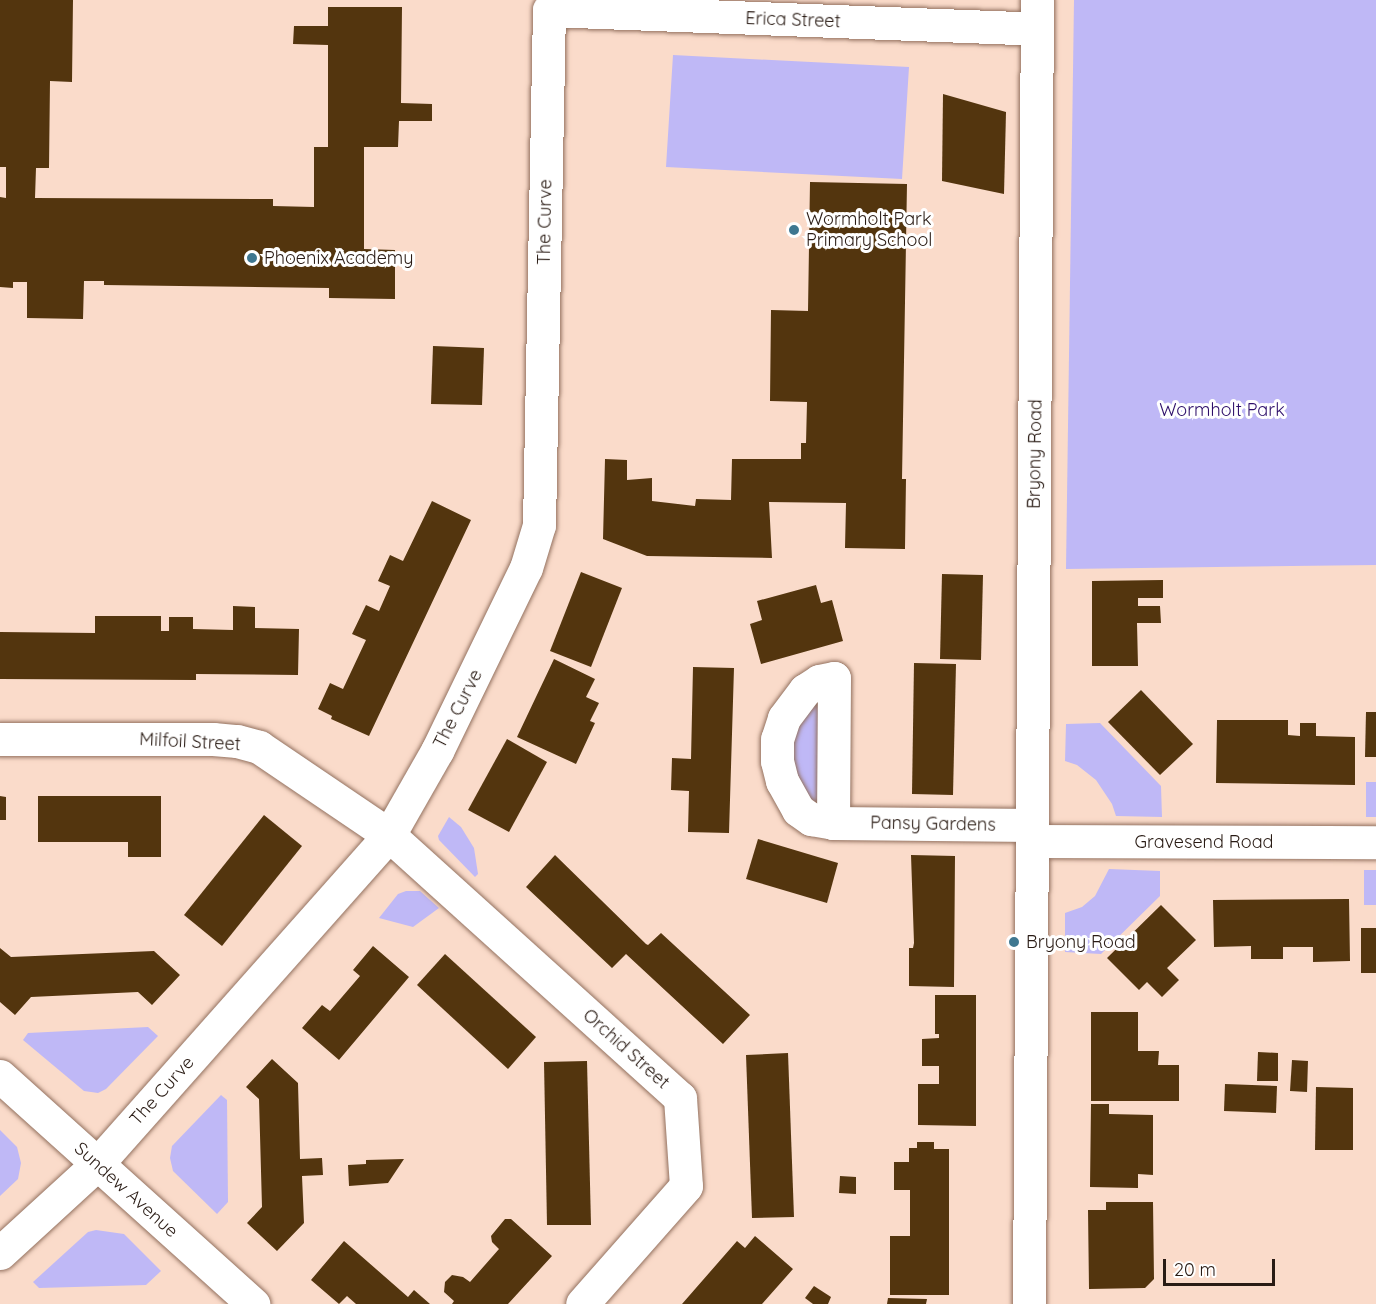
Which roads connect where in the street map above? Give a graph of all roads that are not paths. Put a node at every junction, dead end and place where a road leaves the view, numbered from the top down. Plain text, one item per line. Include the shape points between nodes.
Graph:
1 (549, 10) joint
2 (1037, 15) edge
3 (0, 739) edge
4 (833, 823) dead end
5 (1032, 833) junction
6 (390, 835) junction
7 (1376, 842) edge
8 (0, 1076) edge
9 (97, 1164) junction
10 (0, 1253) edge
11 (253, 1304) edge
12 (582, 1304) edge
13 (1029, 1304) edge

1 - 2 street, Erica Street
1 - 6 street, The Curve via 538,525 526,568 481,663
2 - 5 street, Bryony Road
3 - 6 street, Milfoil Street via 237,741 260,747
4 - 5 street, Pansy Gardens
5 - 7 street, Gravesend Road
5 - 13 street, Bryony Road
6 - 9 street, The Curve
6 - 12 street, Orchid Street via 680,1098 686,1186
8 - 9 street, Sundew Avenue
9 - 10 street, The Curve
9 - 11 street, Sundew Avenue

